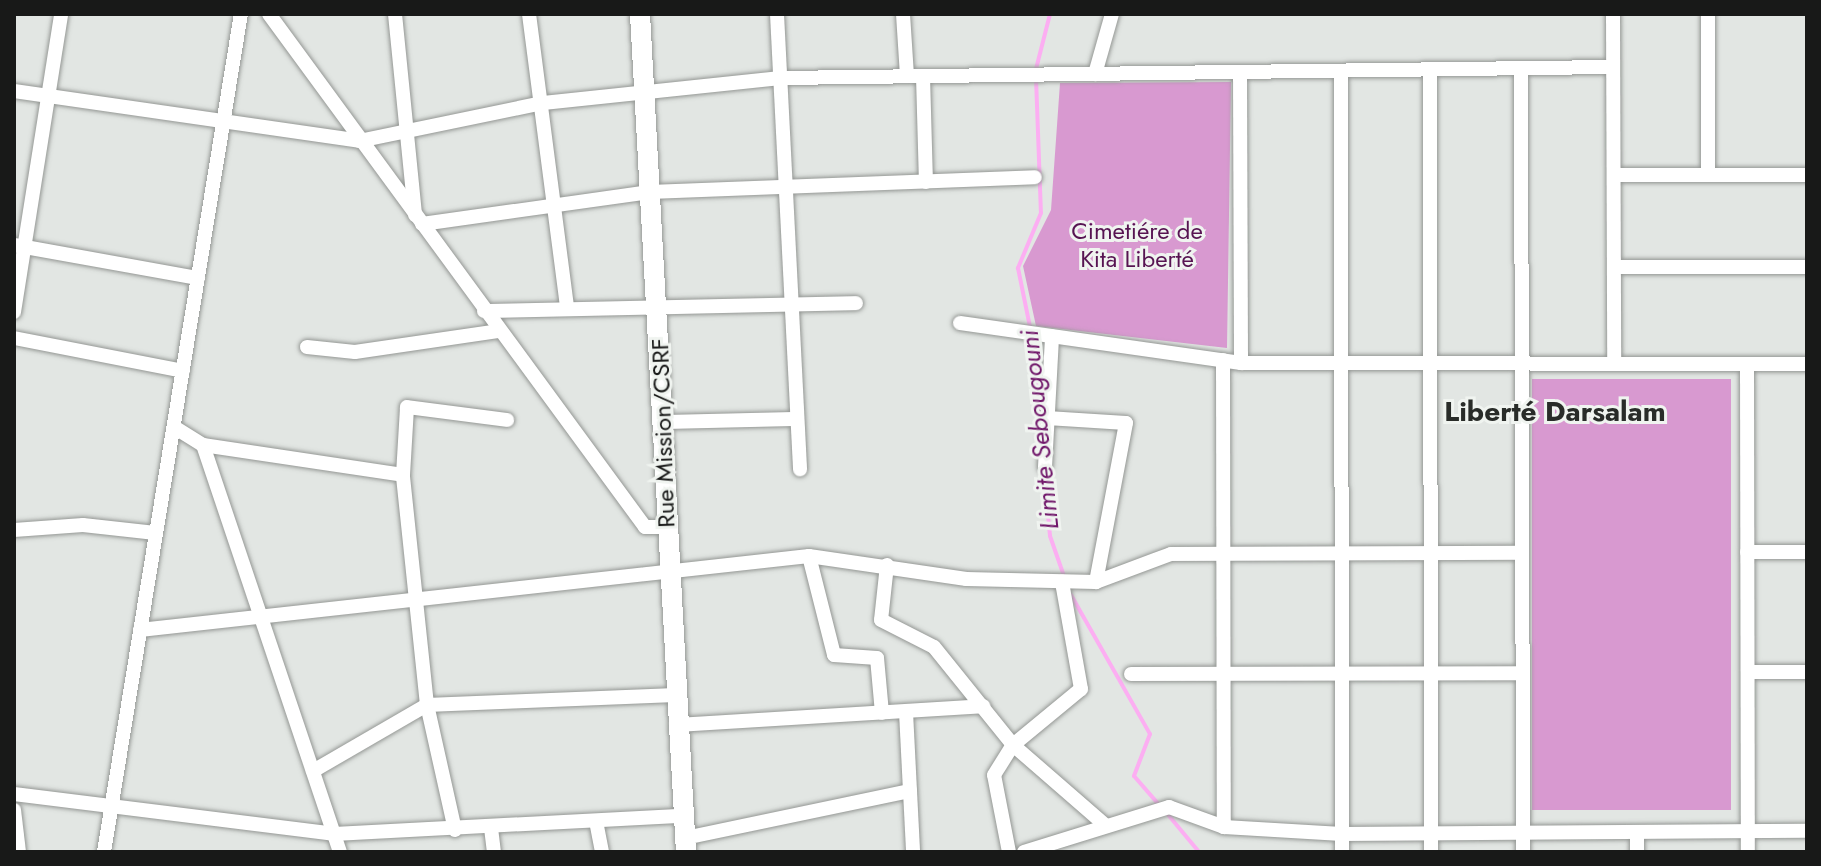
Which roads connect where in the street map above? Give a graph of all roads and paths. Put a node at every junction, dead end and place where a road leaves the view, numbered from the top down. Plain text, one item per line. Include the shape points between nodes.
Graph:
1 (61, 14) edge
2 (241, 14) edge
3 (269, 14) edge
4 (395, 14) edge
5 (529, 14) edge
6 (640, 14) edge
7 (777, 14) edge
8 (903, 14) edge
9 (1112, 14) edge
10 (1613, 14) edge
11 (1708, 14) edge
12 (1613, 67) junction
13 (1521, 68) junction
14 (1430, 69) junction
15 (1341, 71) junction
16 (1240, 72) junction
17 (1095, 74) junction
18 (907, 76) junction
19 (923, 76) junction
20 (781, 78) junction
21 (644, 89) junction
22 (14, 91) edge
23 (48, 96) junction
24 (543, 103) junction
25 (223, 121) junction
26 (409, 132) junction
27 (359, 141) junction
28 (1614, 175) junction
29 (1708, 175) junction
30 (1807, 175) edge
31 (1035, 177) dead end
32 (926, 182) junction
33 (786, 188) junction
34 (650, 192) junction
35 (558, 202) junction
36 (418, 219) junction
37 (19, 246) edge
38 (1614, 267) junction
39 (1807, 267) edge
40 (198, 278) junction
41 (657, 303) junction
42 (788, 303) junction
43 (856, 303) dead end
44 (567, 307) junction
45 (484, 311) junction
46 (14, 312) edge
47 (960, 323) dead end
48 (499, 331) junction
49 (1052, 336) junction
50 (14, 338) edge
51 (307, 347) dead end
52 (1223, 360) junction
53 (1241, 363) junction
54 (1341, 363) junction
55 (1430, 363) junction
56 (1522, 363) junction
57 (1614, 363) junction
58 (1747, 364) junction
59 (1807, 364) edge
60 (183, 371) junction
61 (1047, 418) junction
62 (797, 419) junction
63 (507, 420) dead end
64 (662, 422) junction
65 (174, 427) junction
66 (203, 445) junction
67 (1045, 467) dead end
68 (800, 469) dead end
69 (403, 475) junction
70 (667, 527) junction
71 (14, 530) edge
72 (156, 533) junction
73 (1747, 552) junction
74 (1807, 552) edge
75 (1522, 553) junction
76 (1223, 554) junction
77 (1341, 554) junction
78 (1430, 554) junction
79 (809, 556) junction
80 (887, 565) junction
81 (668, 570) junction
82 (1062, 582) junction
83 (1096, 582) junction
84 (416, 599) junction
85 (261, 618) junction
86 (140, 630) junction
87 (1748, 672) junction
88 (1807, 672) edge
89 (1431, 673) junction
90 (1522, 673) junction
91 (1131, 674) dead end
92 (1223, 674) junction
93 (1341, 674) junction
94 (675, 695) junction
95 (427, 705) junction
96 (983, 706) junction
97 (906, 712) junction
98 (882, 713) junction
99 (676, 725) junction
100 (1013, 745) junction
101 (313, 771) junction
102 (910, 791) junction
103 (14, 794) edge
104 (14, 810) edge
105 (111, 810) junction
106 (683, 816) junction
107 (596, 821) junction
108 (1105, 825) junction
109 (1224, 827) junction
110 (491, 828) junction
111 (455, 830) junction
112 (1748, 831) junction
113 (1807, 831) edge
114 (1637, 832) junction
115 (1431, 833) junction
116 (1522, 833) junction
117 (334, 834) junction
118 (1342, 834) junction
119 (686, 845) edge
120 (19, 852) edge
121 (104, 852) edge
122 (340, 852) edge
123 (494, 852) edge
124 (602, 852) edge
125 (913, 852) edge
126 (1009, 852) edge
127 (1024, 852) edge
128 (1342, 852) edge
129 (1431, 852) edge
130 (1523, 852) edge
131 (1637, 852) edge
132 (1748, 852) edge

1 - 23 street
2 - 25 street
3 - 27 street
4 - 26 street
5 - 24 street
6 - 21 main road, Rue Mission/CSRF
7 - 20 street
8 - 18 street
9 - 17 street
10 - 12 street
11 - 29 street
12 - 13 street
12 - 28 street
13 - 14 street
13 - 56 street
14 - 15 street
14 - 55 street
15 - 16 street
15 - 54 street
16 - 17 street
16 - 53 street
17 - 19 street via 1027,70
18 - 19 street
18 - 20 street
19 - 32 street
20 - 21 street
20 - 33 street
21 - 24 street
21 - 34 main road, Rue Mission/CSRF
22 - 23 street
23 - 25 street
23 - 37 street
24 - 26 street
24 - 35 street
25 - 27 street
25 - 40 street
26 - 27 street
26 - 36 street
27 - 36 street
28 - 29 street
28 - 38 street
29 - 30 street
31 - 32 street
32 - 33 street
33 - 34 street
33 - 42 street
34 - 35 street
34 - 41 main road, Rue Mission/CSRF
35 - 36 street
35 - 44 street
36 - 45 street
37 - 40 street
37 - 46 street
38 - 39 street
38 - 57 street
40 - 60 street
41 - 42 street
41 - 44 street
41 - 64 main road, Rue Mission/CSRF
42 - 43 street
42 - 62 street
44 - 45 street
45 - 48 street
47 - 49 street
48 - 51 street via 355,352
48 - 70 street via 645,527
49 - 52 street
49 - 61 street
50 - 60 street
52 - 53 street
52 - 76 street
53 - 54 street
54 - 55 street
54 - 77 street
55 - 56 street
55 - 78 street
56 - 57 street
56 - 75 street
57 - 58 street
58 - 59 street
58 - 73 street
60 - 65 street
61 - 67 street
61 - 83 street via 1126,423
62 - 64 street
62 - 68 street
63 - 69 street via 407,407
64 - 70 main road, Rue Mission/CSRF
65 - 66 street
65 - 72 street
66 - 69 street
66 - 85 street
69 - 84 street
70 - 81 main road, Rue Mission/CSRF
71 - 72 street via 83,525
72 - 86 street
73 - 74 street
73 - 87 street
75 - 78 street
75 - 90 street
76 - 77 street
76 - 83 street via 1171,554
76 - 92 street
77 - 78 street
77 - 93 street
78 - 89 street
79 - 80 street
79 - 81 street
79 - 98 street via 834,655 877,658
80 - 82 street via 966,579
80 - 96 street via 881,620 934,647
81 - 84 street
81 - 94 main road, Rue Mission/CSRF
82 - 83 street
82 - 100 street via 1081,689
84 - 85 street
84 - 95 street
85 - 86 street
85 - 101 street
86 - 105 street
87 - 88 street
87 - 112 street
89 - 90 street
89 - 93 street
89 - 115 street
90 - 116 street
91 - 92 street
92 - 93 street
92 - 109 street
93 - 118 street
94 - 95 street
94 - 99 main road, Rue Mission/CSRF
95 - 101 street
95 - 111 street
96 - 97 street
96 - 100 street
97 - 98 street
97 - 102 street
98 - 99 street
99 - 106 main road, Rue Mission/CSRF
100 - 108 street
100 - 126 street via 994,775
101 - 117 street
102 - 119 street
102 - 125 street
103 - 105 street
104 - 120 street
105 - 117 street
105 - 121 street
106 - 107 street
106 - 119 main road, Rue Mission/CSRF
107 - 110 street
107 - 124 street
108 - 109 street via 1169,807
108 - 127 street
109 - 118 street
110 - 111 street
110 - 123 street
111 - 117 street
112 - 113 street
112 - 114 street
112 - 132 street
114 - 116 street
114 - 131 street
115 - 116 street
115 - 118 street
115 - 129 street
116 - 130 street
117 - 122 street
118 - 128 street

